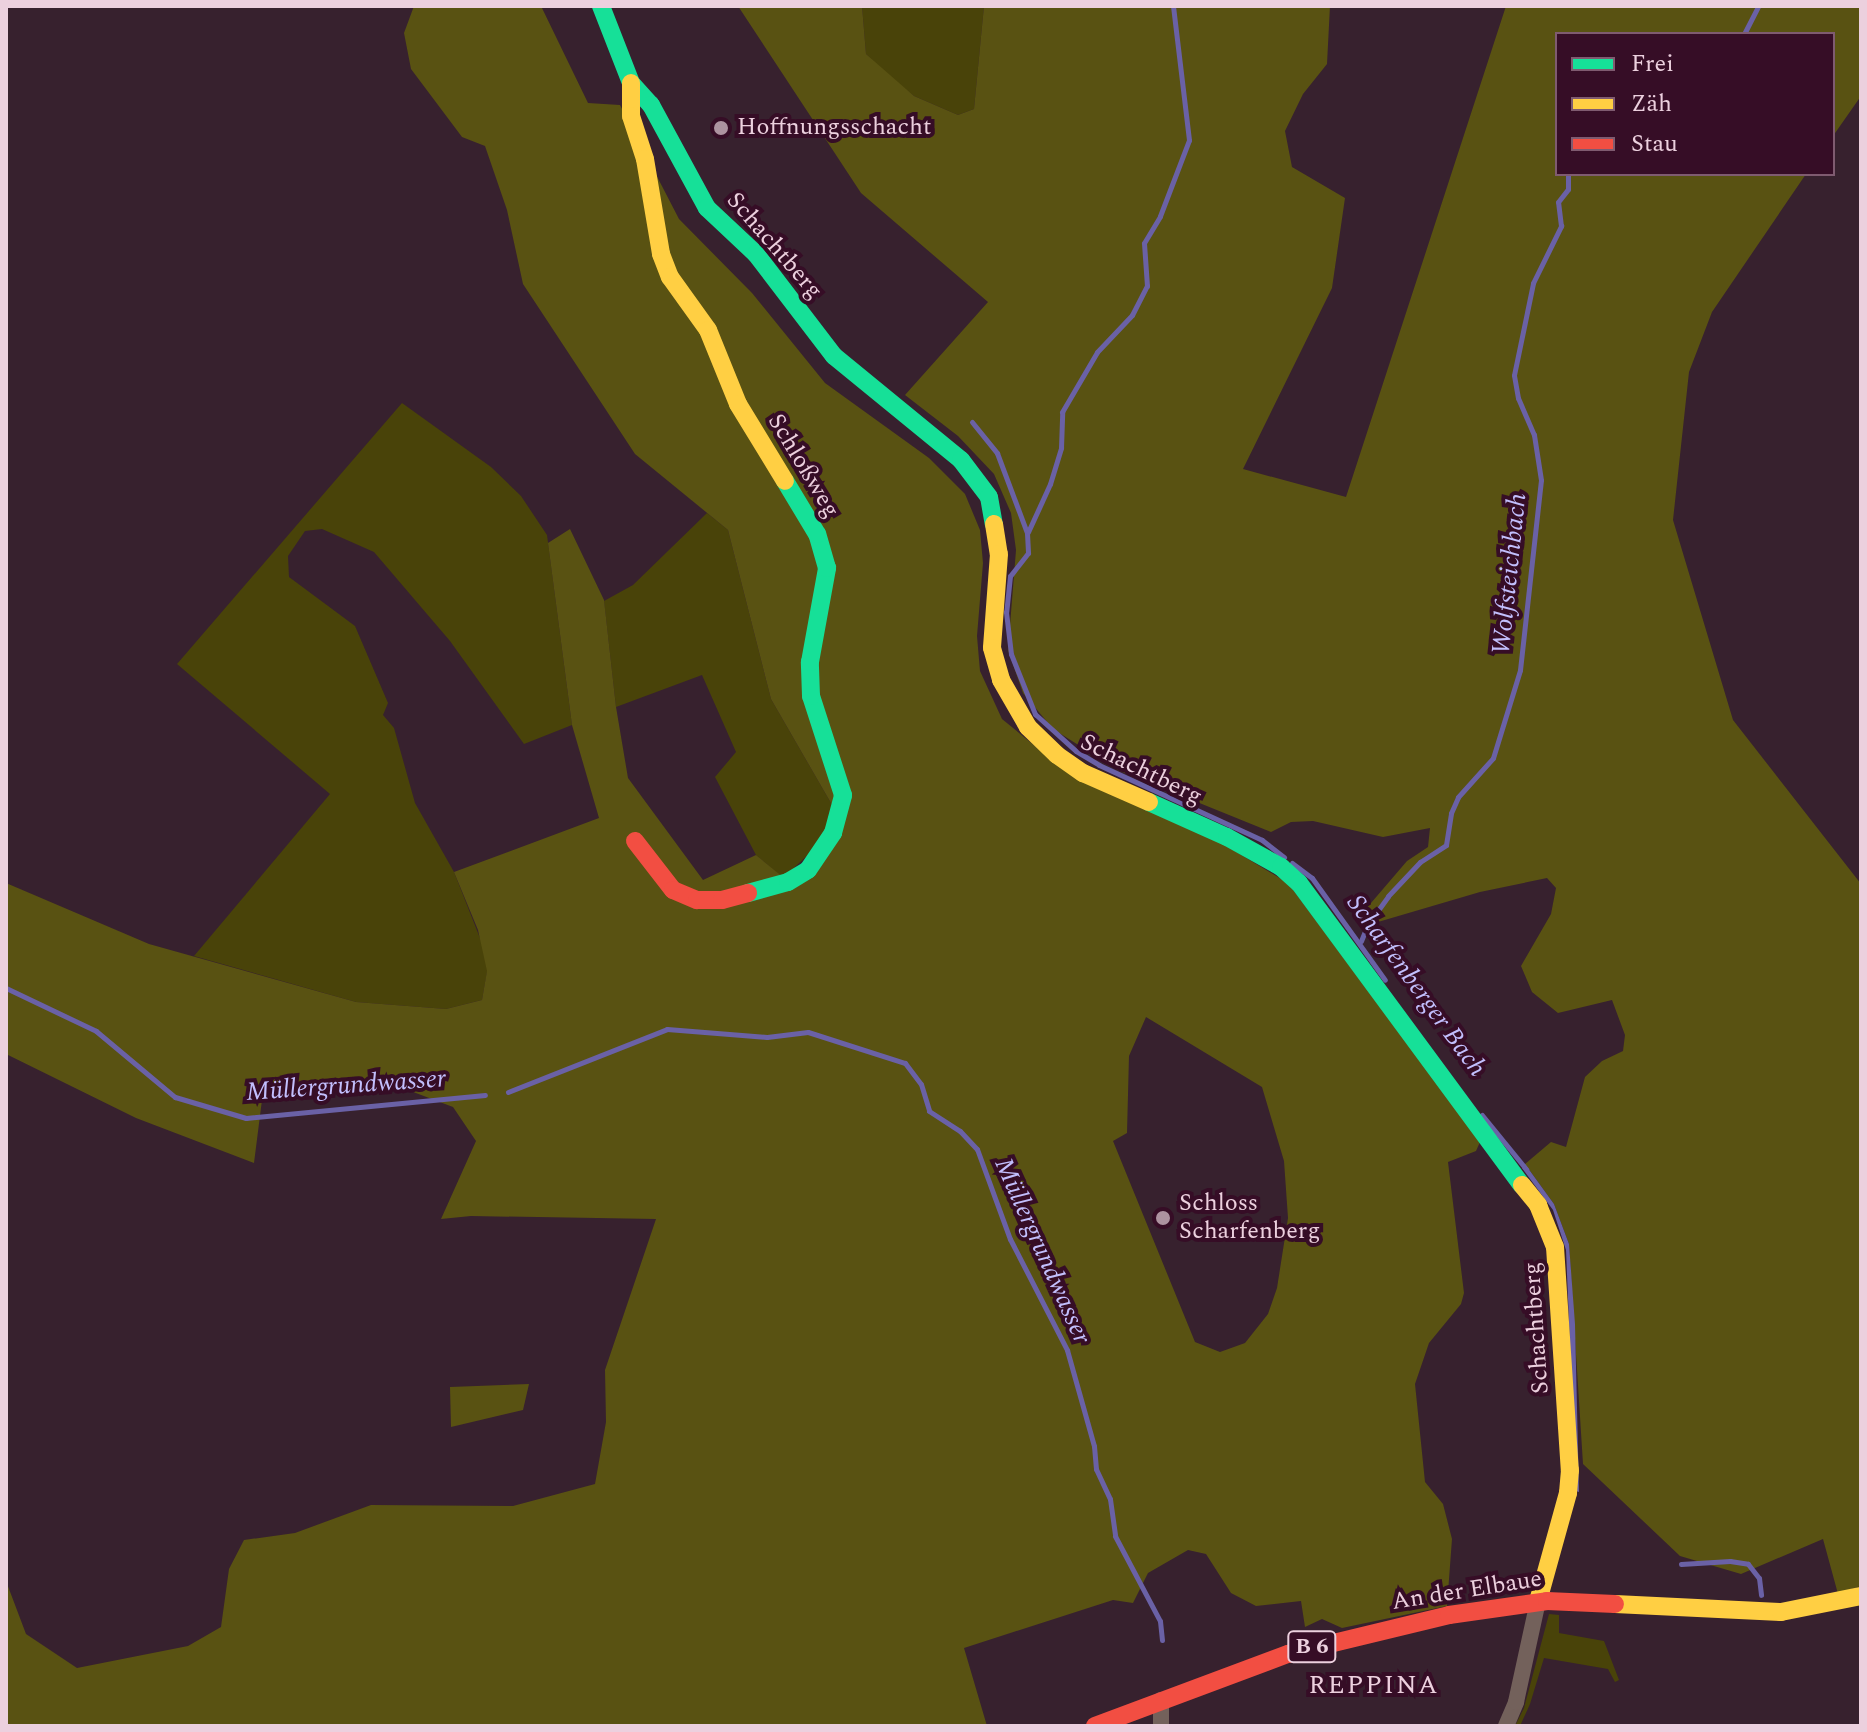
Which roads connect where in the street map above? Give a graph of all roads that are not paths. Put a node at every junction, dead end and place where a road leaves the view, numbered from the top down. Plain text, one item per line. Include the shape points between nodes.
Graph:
1 (601, 6) edge
2 (631, 83) junction
3 (635, 841) dead end
4 (1861, 1596) edge
5 (1547, 1601) junction
6 (1161, 1700) junction
7 (1095, 1726) edge
8 (1161, 1726) edge
9 (1506, 1726) edge

1 - 2 street, Schachtberg
2 - 3 street, Schloßweg via 631,116 670,277 708,330 738,404 817,534 827,568 810,662 811,696 843,795 833,833 808,870 788,882 737,897 697,900 673,890
2 - 5 street, Schachtberg via 651,105 707,208 756,254 834,356 961,460 989,497 999,554 992,648 1001,680 1028,727 1083,773 1227,837 1299,883 1538,1205 1555,1247 1559,1274 1570,1470
4 - 5 street, An der Elbaue / B 6 via 1781,1612
5 - 6 street, An der Elbaue / B 6 via 1357,1635
5 - 9 street
6 - 7 street, An der Elbaue / B 6
6 - 8 street

